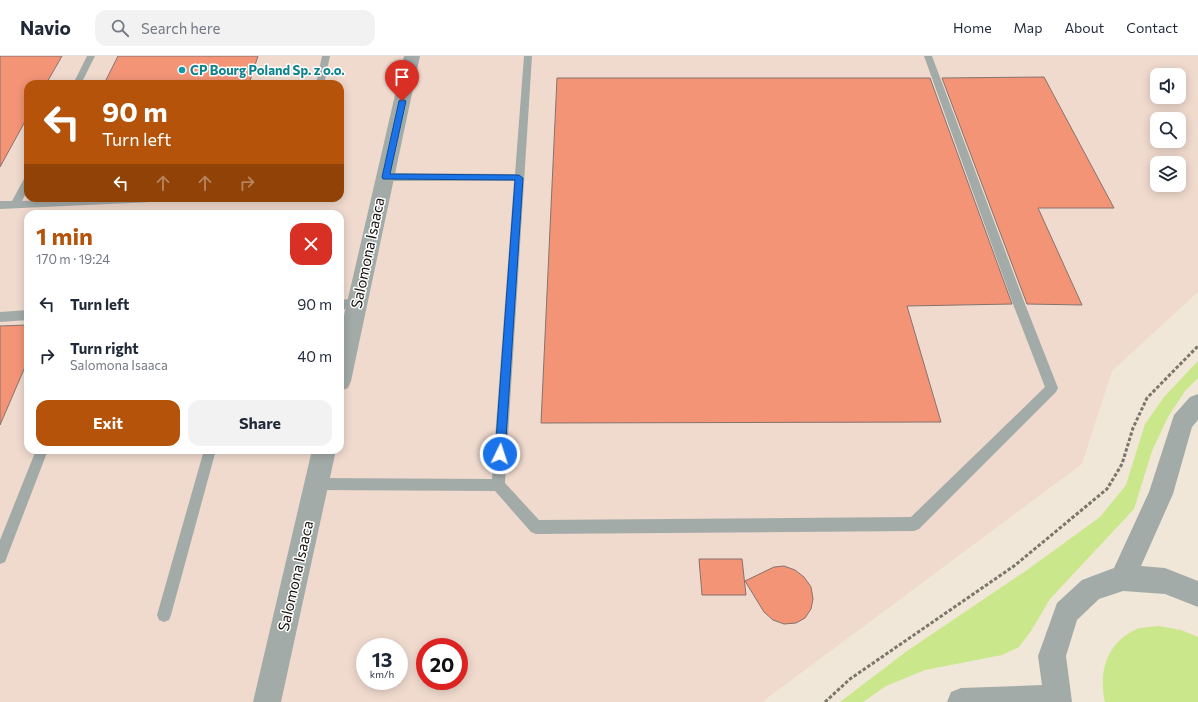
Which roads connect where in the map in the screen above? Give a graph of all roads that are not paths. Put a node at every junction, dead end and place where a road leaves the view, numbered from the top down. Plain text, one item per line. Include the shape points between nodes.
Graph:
1 (91, 56) edge
2 (326, 56) edge
3 (412, 56) edge
4 (528, 56) edge
5 (928, 56) edge
6 (78, 80) edge
7 (321, 80) edge
8 (385, 177) junction
9 (519, 178) junction
10 (24, 187) edge
11 (74, 202) edge
12 (0, 205) edge
13 (15, 205) junction
14 (349, 304) edge
15 (24, 315) edge
16 (0, 317) edge
17 (344, 346) edge
18 (1198, 404) edge
19 (40, 454) edge
20 (209, 454) edge
21 (323, 454) edge
22 (316, 484) junction
23 (498, 485) junction
24 (0, 557) edge
25 (1124, 578) junction
26 (1198, 594) edge
27 (164, 615) dead end
28 (1057, 700) edge
29 (267, 702) edge
30 (961, 702) edge

1 - 6 lane
2 - 7 lane
3 - 8 street, Salomona Isaaca
4 - 9 lane
5 - 23 lane via 1052,388 914,524 536,526
8 - 9 lane
8 - 14 street, Salomona Isaaca
9 - 23 lane
10 - 13 lane
11 - 13 lane
12 - 13 lane
14 - 17 street, Salomona Isaaca
15 - 16 lane
18 - 25 street via 1182,422 1161,494
19 - 24 lane
20 - 27 lane
21 - 22 street, Salomona Isaaca
22 - 23 lane
22 - 29 street, Salomona Isaaca
25 - 26 street via 1165,581
25 - 28 street via 1091,589 1066,612 1052,656
28 - 30 street

